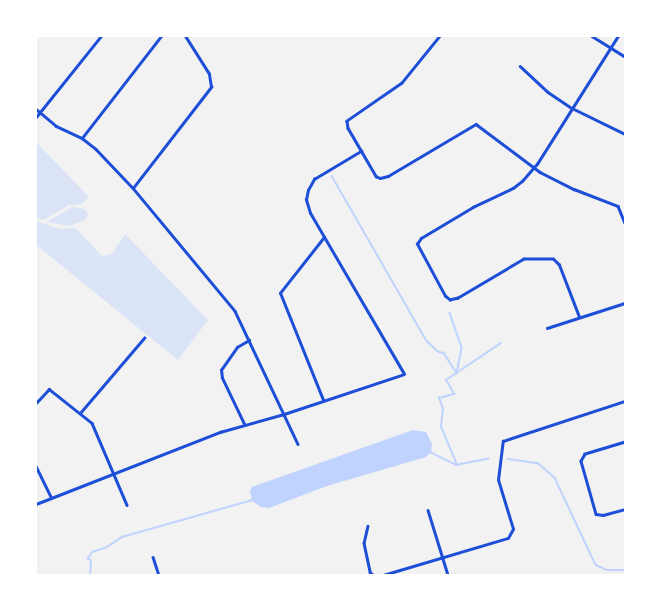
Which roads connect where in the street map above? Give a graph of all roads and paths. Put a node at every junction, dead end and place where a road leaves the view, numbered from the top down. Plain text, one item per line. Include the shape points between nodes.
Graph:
1 (101, 36) edge
2 (161, 36) edge
3 (185, 36) edge
4 (440, 36) edge
5 (592, 36) edge
6 (618, 36) edge
7 (610, 48) junction
8 (625, 57) edge
9 (520, 66) dead end
10 (572, 108) junction
11 (36, 109) edge
12 (39, 114) junction
13 (36, 117) edge
14 (625, 134) edge
15 (82, 138) junction
16 (361, 151) junction
17 (534, 168) junction
18 (133, 188) junction
19 (625, 223) edge
20 (324, 237) junction
21 (625, 303) edge
22 (579, 318) junction
23 (547, 328) dead end
24 (144, 338) dead end
25 (249, 340) junction
26 (323, 400) junction
27 (625, 401) edge
28 (36, 403) edge
29 (80, 413) junction
30 (284, 414) junction
31 (244, 424) junction
32 (625, 442) edge
33 (298, 444) dead end
34 (36, 466) edge
35 (115, 472) junction
36 (51, 497) junction
37 (36, 504) edge
38 (127, 505) dead end
39 (625, 508) edge
40 (428, 510) dead end
41 (368, 526) dead end
42 (153, 556) dead end
43 (444, 557) junction
44 (159, 575) edge
45 (373, 575) edge
46 (383, 575) edge
47 (448, 575) edge

1 - 12 street
2 - 15 street
3 - 18 street via 212,83
4 - 16 street via 402,83 346,121
5 - 7 street
6 - 7 street
7 - 8 street
7 - 10 street
9 - 10 street
10 - 14 street
10 - 17 street
11 - 12 street
12 - 13 street
12 - 15 street via 56,126
15 - 18 street
16 - 17 street via 374,174 380,178 476,124
16 - 20 street via 323,172 308,190 306,200 310,213
17 - 19 street via 574,190 618,206
17 - 22 street via 516,186 473,207 421,238 417,244 437,283 450,300 458,298 519,261 549,258 558,262
18 - 25 street via 235,311
20 - 26 street via 280,293
20 - 26 street via 404,374
21 - 22 street
22 - 23 street
24 - 29 street
25 - 30 street
25 - 31 street via 237,347 221,370 222,378
26 - 30 street
27 - 43 street via 503,441 498,480 513,529 512,535
28 - 29 street via 50,389
29 - 35 street via 95,428
30 - 31 street
30 - 33 street
31 - 35 street
32 - 39 street via 585,454 581,458 598,515
34 - 36 street
35 - 36 street
35 - 38 street
36 - 37 street
40 - 43 street
41 - 45 street via 364,543 370,572
42 - 44 street
43 - 46 street
43 - 47 street

